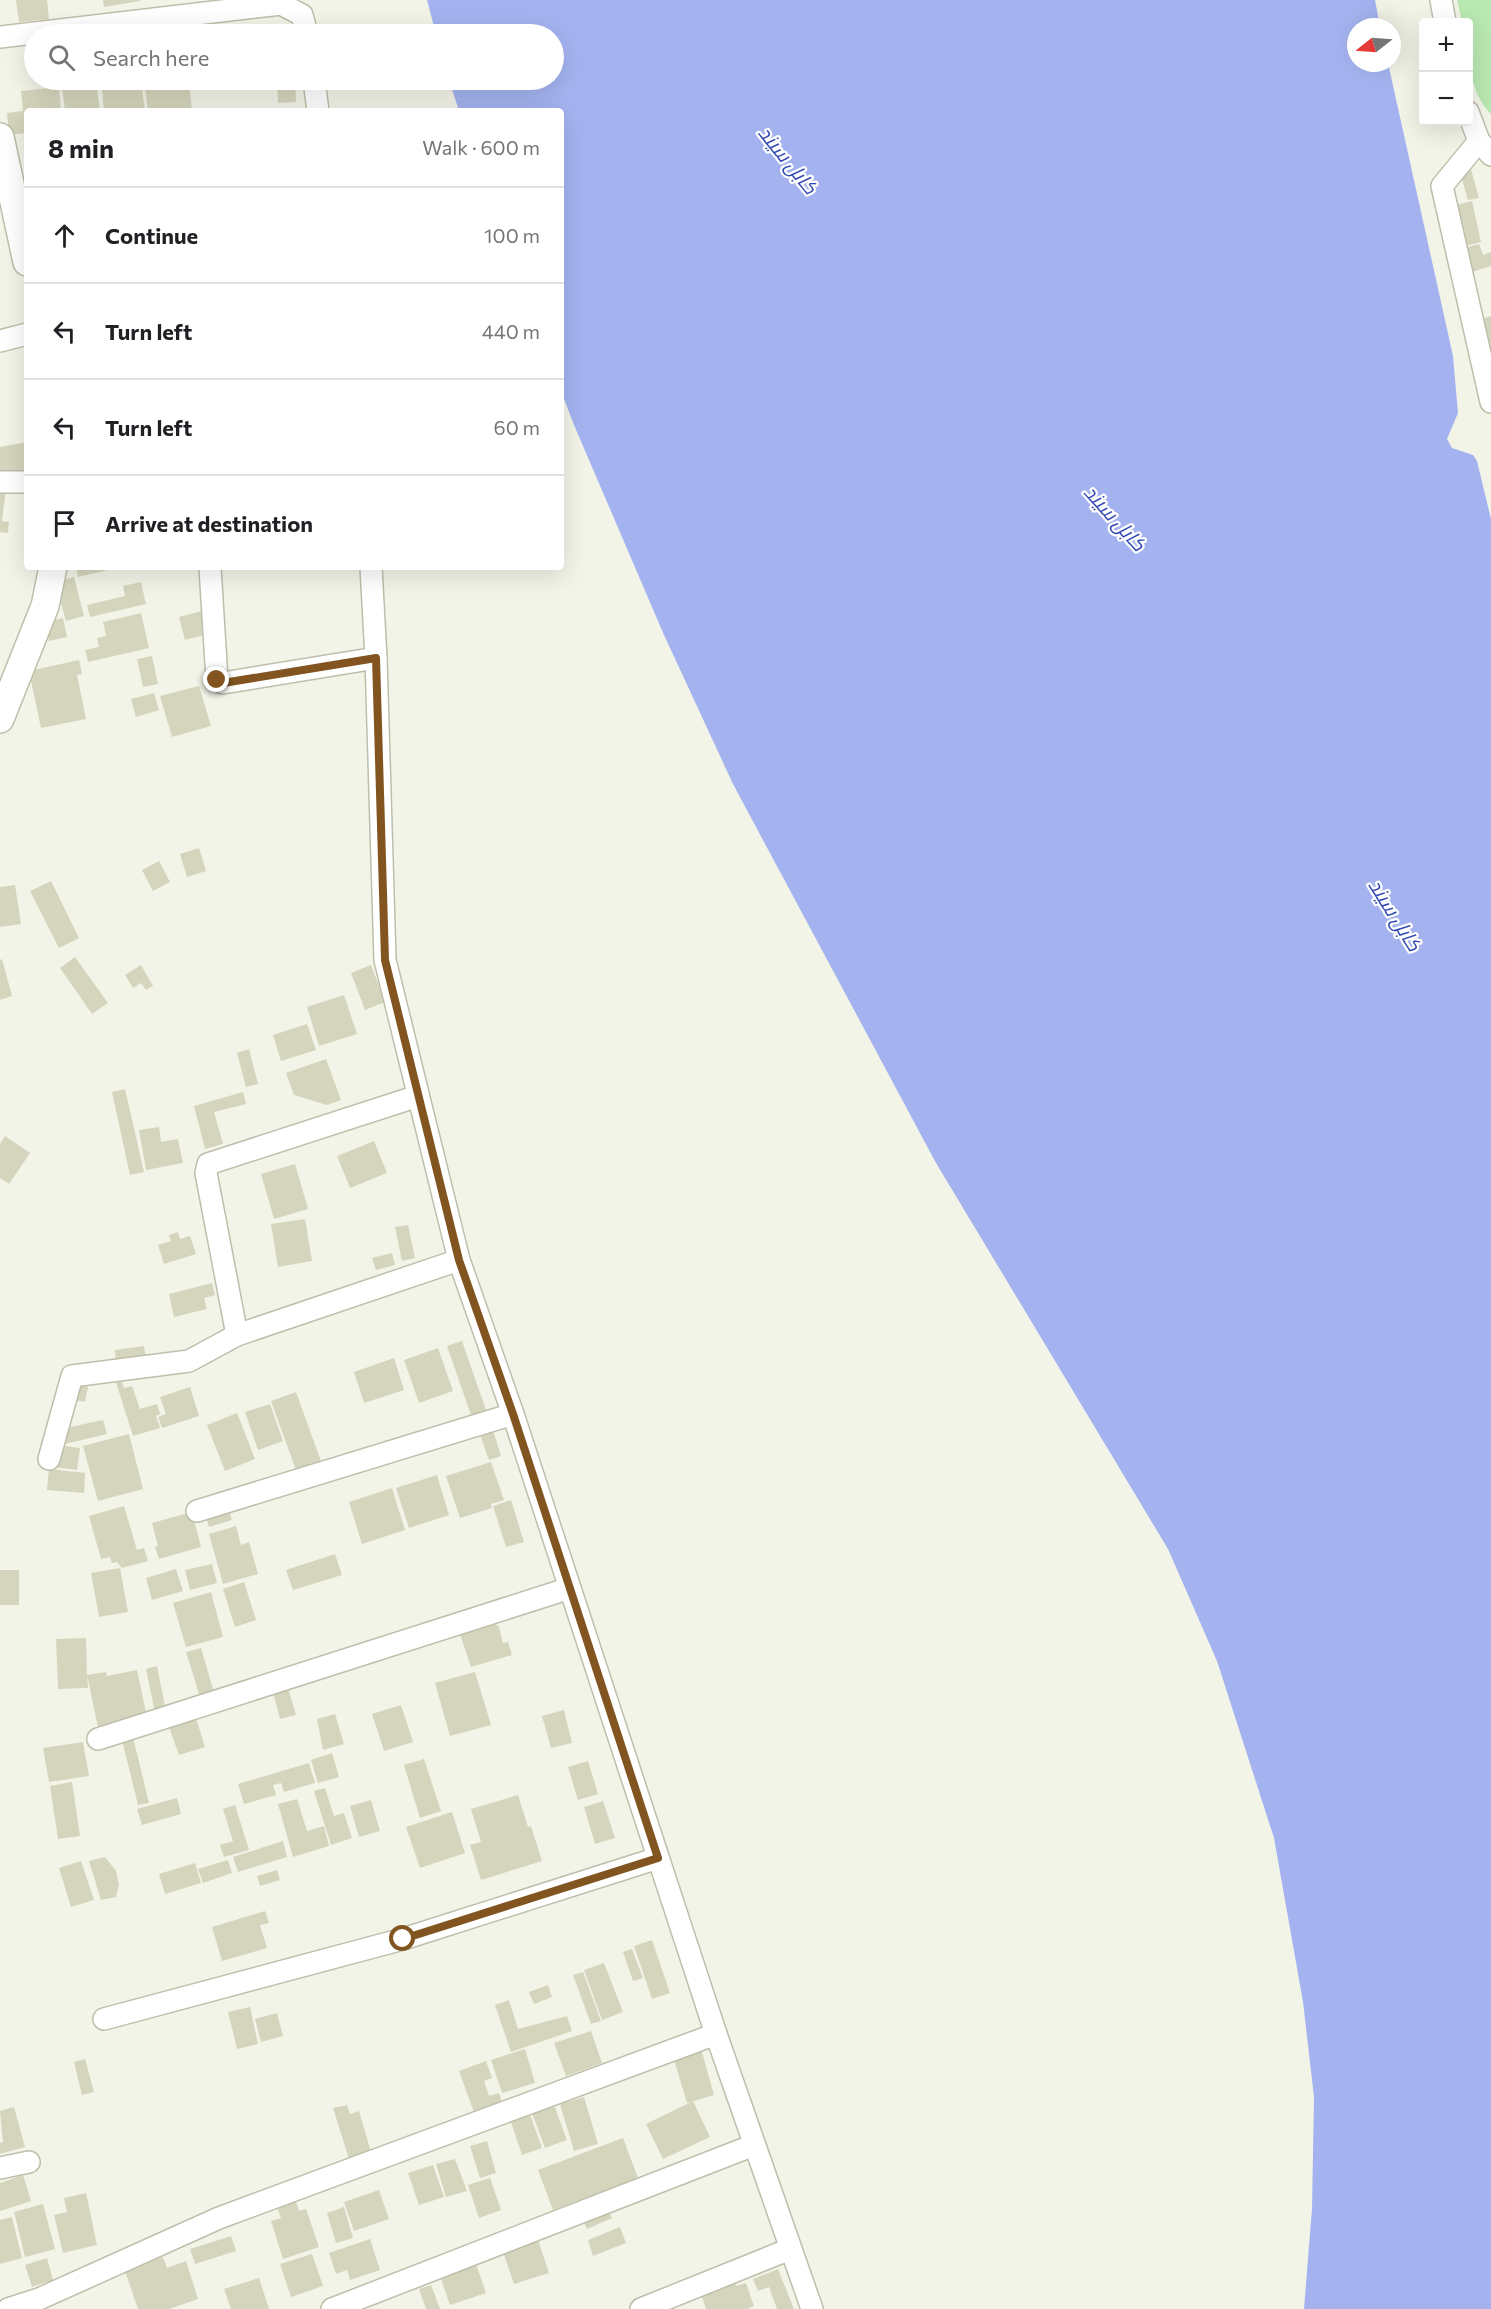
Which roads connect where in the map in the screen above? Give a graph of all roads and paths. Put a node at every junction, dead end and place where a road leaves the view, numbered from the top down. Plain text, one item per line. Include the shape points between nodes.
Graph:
1 (1441, 0) edge
2 (1444, 18) edge
3 (111, 24) edge
4 (304, 24) edge
5 (24, 34) edge
6 (0, 37) edge
7 (315, 90) edge
8 (318, 108) edge
9 (1473, 123) edge
10 (0, 137) edge
11 (1485, 148) edge
12 (24, 248) edge
13 (24, 335) edge
14 (0, 341) edge
15 (1491, 402) edge
16 (0, 482) edge
17 (24, 482) edge
18 (51, 570) edge
19 (210, 570) edge
20 (371, 570) edge
21 (376, 658) junction
22 (0, 719) edge
23 (418, 1096) junction
24 (459, 1260) junction
25 (237, 1335) junction
26 (513, 1414) junction
27 (49, 1459) dead end
28 (197, 1511) dead end
29 (570, 1588) junction
30 (98, 1739) dead end
31 (658, 1858) junction
32 (104, 2019) dead end
33 (716, 2034) junction
34 (754, 2145) junction
35 (29, 2162) dead end
36 (0, 2168) edge
37 (790, 2249) junction
38 (8, 2309) edge
39 (332, 2309) edge
40 (641, 2309) edge
41 (812, 2309) edge

1 - 2 street
3 - 4 street via 281,4 302,15
5 - 6 street
7 - 8 street
9 - 11 street
10 - 12 street
11 - 15 street via 1442,186
13 - 14 street
16 - 17 street
18 - 22 street via 45,606
19 - 21 street via 217,680 223,683
20 - 21 street
21 - 23 street via 385,960
23 - 24 street
23 - 25 street via 207,1164
24 - 25 street
24 - 26 street
25 - 27 street via 189,1361 72,1376
26 - 28 street
26 - 29 street
29 - 30 street
29 - 31 street
31 - 32 street via 403,1939
31 - 33 street
33 - 34 street
33 - 38 street via 219,2218 39,2299
34 - 37 street
34 - 39 street
35 - 36 street
37 - 40 street
37 - 41 street

